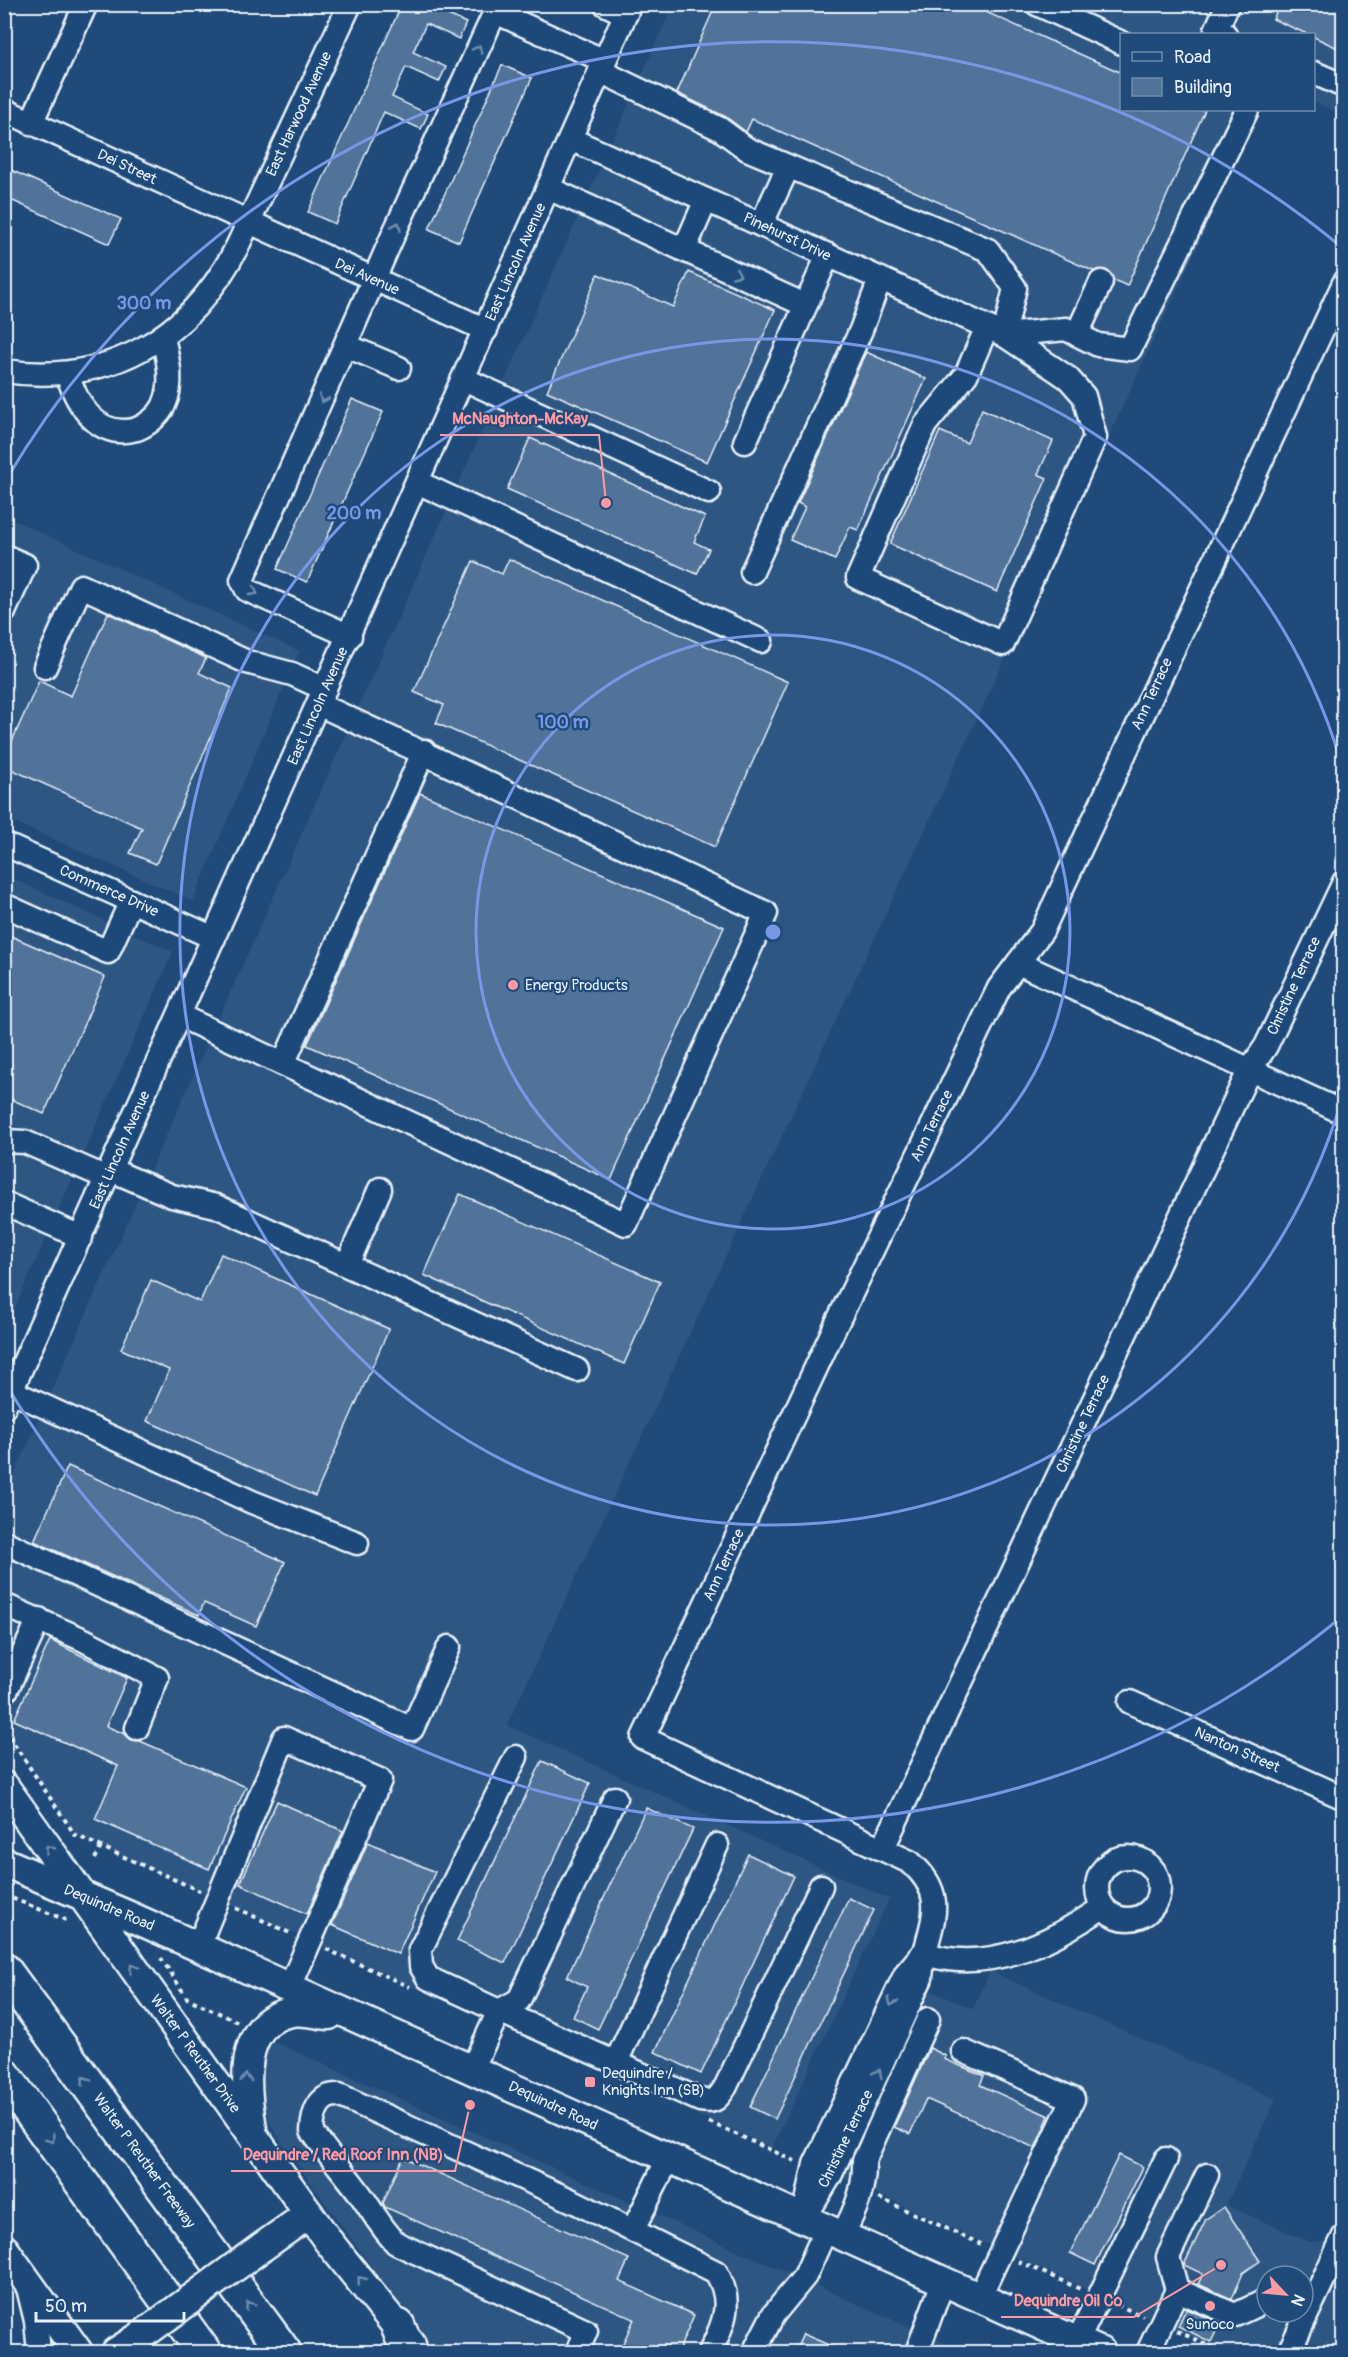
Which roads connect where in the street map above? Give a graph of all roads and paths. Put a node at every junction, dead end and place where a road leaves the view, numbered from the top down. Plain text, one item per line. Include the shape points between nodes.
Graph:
1 (86, 4) edge
2 (350, 4) edge
3 (605, 4) edge
4 (1037, 4) edge
5 (1228, 4) edge
6 (628, 9) edge
7 (1223, 33) edge
8 (1120, 42) edge
9 (602, 66) junction
10 (1315, 73) edge
11 (1344, 86) edge
12 (4, 110) edge
13 (1247, 111) edge
14 (31, 123) junction
15 (570, 138) junction
16 (788, 167) junction
17 (548, 189) junction
18 (706, 200) junction
19 (249, 223) junction
20 (761, 225) junction
21 (684, 250) junction
22 (828, 255) junction
23 (880, 279) junction
24 (375, 280) junction
25 (1101, 282) dead end
26 (1344, 283) edge
27 (805, 305) junction
28 (486, 330) junction
29 (996, 331) junction
30 (1077, 334) junction
31 (163, 338) junction
32 (347, 346) junction
33 (399, 368) dead end
34 (4, 371) edge
35 (68, 373) junction
36 (464, 379) junction
37 (745, 442) dead end
38 (417, 482) junction
39 (709, 492) dead end
40 (4, 556) edge
41 (752, 572) dead end
42 (4, 612) edge
43 (350, 636) junction
44 (760, 641) dead end
45 (45, 667) dead end
46 (322, 697) junction
47 (424, 751) junction
48 (4, 844) edge
49 (1344, 882) edge
50 (131, 901) junction
51 (4, 905) edge
52 (214, 938) junction
53 (1018, 963) junction
54 (180, 1016) junction
55 (283, 1064) junction
56 (1250, 1071) junction
57 (1344, 1113) edge
58 (4, 1141) edge
59 (109, 1174) junction
60 (380, 1189) dead end
61 (4, 1203) edge
62 (81, 1237) junction
63 (347, 1265) junction
64 (577, 1370) dead end
65 (8, 1399) edge
66 (4, 1542) edge
67 (357, 1543) dead end
68 (4, 1605) edge
69 (39, 1619) junction
70 (449, 1647) dead end
71 (7, 1689) dead end
72 (1130, 1702) dead end
73 (137, 1728) dead end
74 (4, 1729) edge
75 (516, 1757) dead end
76 (4, 1786) edge
77 (615, 1798) dead end
78 (1344, 1798) edge
79 (64, 1820) dead end
80 (717, 1845) dead end
81 (101, 1847) dead end
82 (883, 1848) junction
83 (94, 1859) dead end
84 (4, 1862) edge
85 (821, 1886) dead end
86 (4, 1894) edge
87 (82, 1897) junction
88 (1103, 1907) dead end
89 (66, 1920) dead end
90 (198, 1947) junction
91 (923, 1953) junction
92 (161, 1958) dead end
93 (4, 1970) edge
94 (289, 1989) junction
95 (499, 2011) junction
96 (352, 2017) junction
97 (928, 2019) dead end
98 (240, 2023) dead end
99 (963, 2051) dead end
100 (615, 2064) junction
101 (472, 2069) junction
102 (4, 2075) edge
103 (253, 2136) junction
104 (668, 2159) junction
105 (1166, 2159) dead end
106 (1207, 2175) dead end
107 (309, 2214) junction
108 (824, 2228) junction
109 (633, 2230) junction
110 (1344, 2236) edge
111 (13, 2267) edge
112 (943, 2282) junction
113 (1315, 2289) edge
114 (1177, 2290) junction
115 (980, 2298) junction
116 (1255, 2306) edge
117 (1298, 2324) edge
118 (403, 2339) edge
119 (127, 2345) edge
120 (1089, 2347) edge
121 (39, 2352) edge
122 (78, 2352) edge
123 (204, 2352) edge
124 (284, 2352) edge
125 (418, 2352) edge
126 (577, 2352) edge
127 (710, 2352) edge
128 (754, 2352) edge
129 (917, 2352) edge
130 (1148, 2352) edge
131 (1289, 2352) edge

1 - 14 street
2 - 19 street, East Harwood Avenue
3 - 6 street
4 - 8 street
5 - 7 street via 1216,30
6 - 9 street, East Lincoln Avenue
9 - 15 street, East Lincoln Avenue
9 - 16 street via 720,129 747,149
24 -> 9 street via 495,12
10 - 11 street
12 - 14 street, Dei Street
13 - 30 street via 1130,349 1098,345
14 - 19 street, Dei Street
15 - 17 street, East Lincoln Avenue
15 - 18 street, Pinehurst Drive
16 - 20 street
16 - 29 street via 988,250 1015,288
17 - 21 street
17 - 28 street, East Lincoln Avenue
18 - 20 street, Pinehurst Drive
18 - 21 street
19 - 24 street, Dei Avenue
19 - 31 street, East Harwood Avenue via 211,291
20 - 22 street, Pinehurst Drive
21 -> 27 street
22 - 23 street, Pinehurst Drive
22 - 27 street
23 - 29 street, Pinehurst Drive
23 - 41 street via 861,330
24 - 28 street, Dei Avenue
24 - 32 street
25 - 30 street
26 - 53 street, Ann Terrace via 1042,932
27 - 37 street
28 - 36 street, East Lincoln Avenue
29 - 29 street, Pinehurst Drive via 925,425 858,578 1003,644 1095,437 1084,396 1068,378
29 - 30 street via 1066,329
31 - 35 street, East Harwood Avenue via 113,362
31 - 35 street via 170,374 168,390 164,406 143,427 114,431 93,420 79,405
32 - 33 street
32 -> 43 street via 242,580 247,590
34 - 35 street, East Harwood Avenue
36 - 38 street, East Lincoln Avenue
36 - 39 street
38 - 43 street, East Lincoln Avenue
38 - 44 street
40 - 42 street via 25,565
43 - 46 street, East Lincoln Avenue
45 - 46 street via 81,586 247,662 292,674
46 - 47 street
46 - 52 street, East Lincoln Avenue
47 - 55 street
47 - 55 street via 766,913 626,1224
48 - 50 street, Commerce Drive
49 - 56 street, Christine Terrace via 1266,1046
50 - 51 street via 108,952
50 - 52 street, Commerce Drive
52 - 54 street, East Lincoln Avenue
53 - 56 street
53 - 82 street, Ann Terrace via 999,988 906,1179 643,1738
54 - 55 street
54 - 59 street, East Lincoln Avenue
56 - 57 street
56 - 82 street, Christine Terrace
58 - 59 street via 25,1142
59 - 62 street, East Lincoln Avenue
59 - 63 street via 172,1196 216,1206
60 - 63 street
61 - 62 street
62 - 65 street, East Lincoln Avenue
63 - 64 street
65 - 67 street
66 - 70 street via 411,1729
68 - 69 street
69 - 71 street
69 - 73 street via 157,1678
72 - 78 street, Nanton Street
74 - 79 path
75 - 95 street via 420,1950 421,1966 428,1978
87 -> 76 main road, Walter P Reuther Drive
77 - 95 street via 519,2000
80 - 100 street
81 - 83 path
82 - 91 street, Christine Terrace via 910,1862 931,1884 935,1909
84 - 87 main road, Dequindre Road
85 - 100 street via 718,2099 700,2100
86 - 89 path
87 - 90 main road, Dequindre Road
103 -> 87 main road, Walter P Reuther Drive
88 - 91 street via 1070,1930 1003,1956 952,1961
90 - 94 main road, Dequindre Road
90 - 94 street via 284,1738 380,1780
91 - 108 street, Christine Terrace via 921,1978 830,2176
92 - 98 path via 188,1998
124 -> 93 highway, Walter P Reuther Freeway
94 - 96 main road, Dequindre Road
95 - 100 street
95 - 101 street
96 - 101 main road, Dequindre Road
103 -> 96 main road via 246,2072 260,2032 272,2020 294,2012
97 - 108 street via 864,2161 862,2194
99 - 115 street via 1073,2099
101 - 104 main road, Dequindre Road
102 -> 123 highway
103 - 107 main road, Walter P Reuther Drive
104 - 108 main road, Dequindre Road
104 - 109 street
105 - 120 street
106 - 114 street via 1168,2257
118 -> 107 main road, Walter P Reuther Drive
107 - 119 main road, bridge
108 - 112 main road, Dequindre Road
108 - 128 street via 805,2276 772,2315
109 - 126 street via 339,2095 331,2094 317,2106 312,2131 396,2243 586,2331
109 - 127 street via 716,2272 725,2286 721,2330
110 - 113 street
111 - 121 street via 36,2321
111 - 122 main road
112 - 115 main road, Dequindre Road
112 - 129 street
114 - 116 street via 1235,2315
114 - 130 street
115 - 120 main road, Dequindre Road
117 - 131 street
118 - 125 main road, Walter P Reuther Drive

